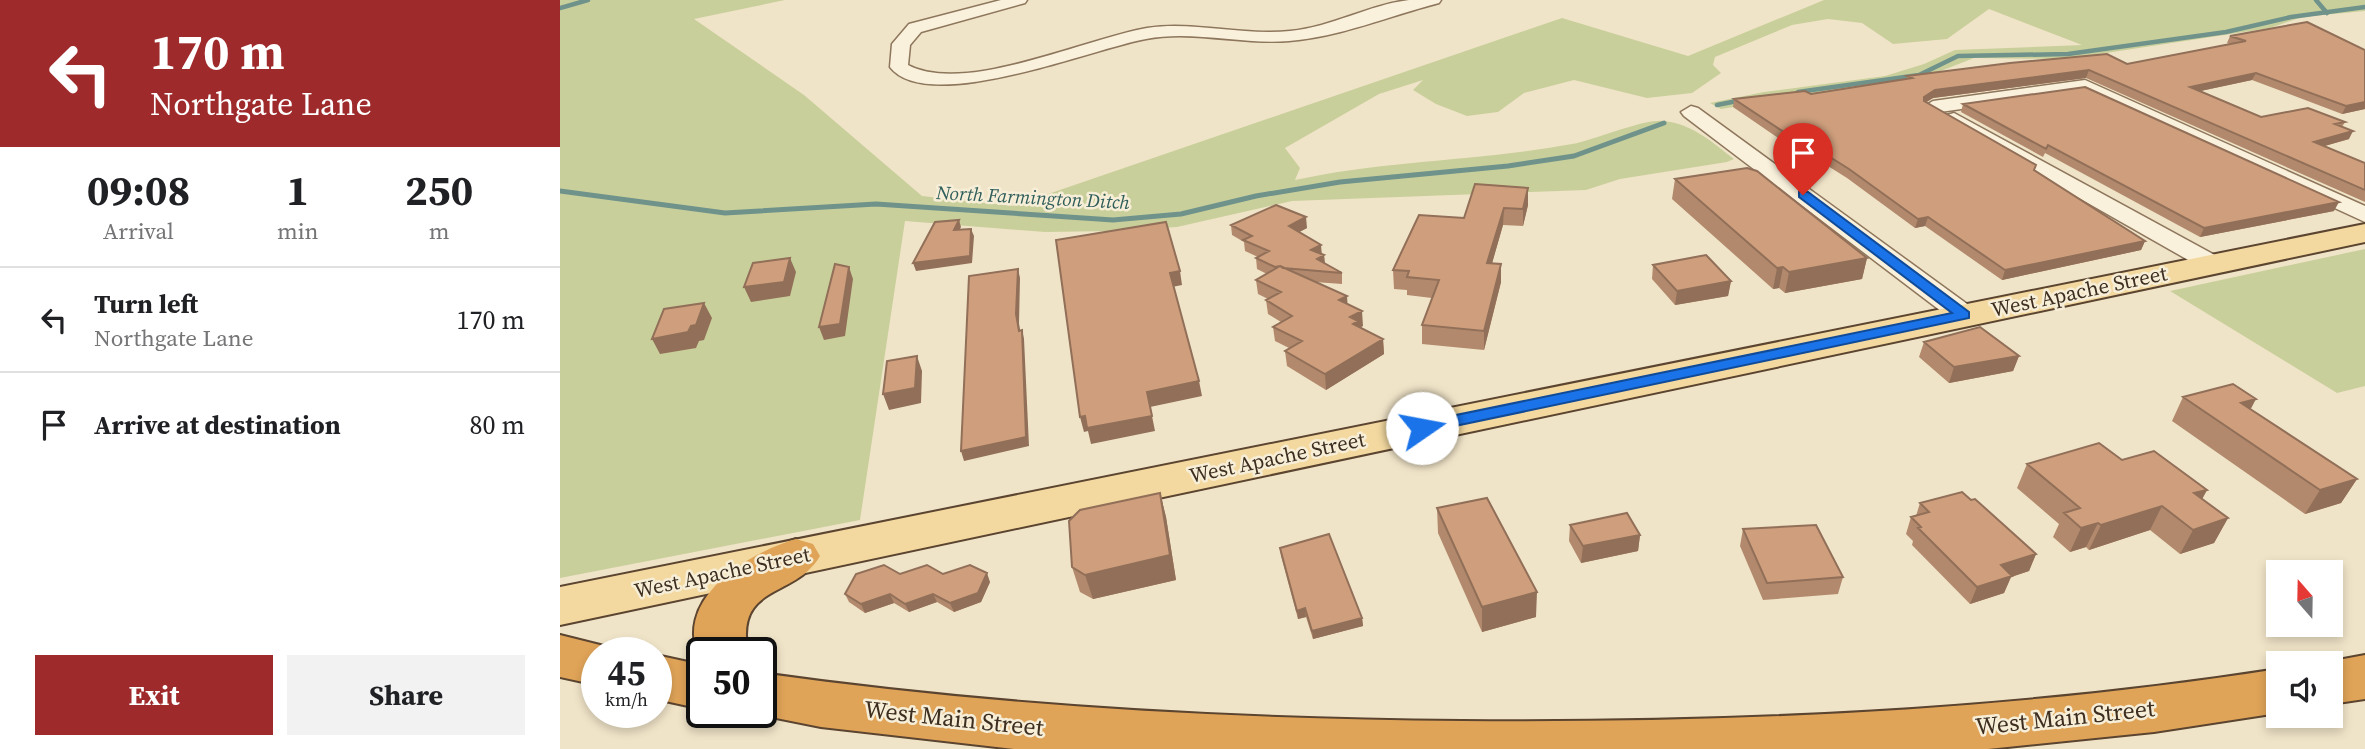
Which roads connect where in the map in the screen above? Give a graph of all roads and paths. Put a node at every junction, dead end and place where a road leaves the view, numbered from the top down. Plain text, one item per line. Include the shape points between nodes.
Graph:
1 (1019, 0) edge
2 (1433, 0) edge
3 (1691, 112) dead end
4 (2365, 215) edge
5 (2365, 233) edge
6 (2213, 264) junction
7 (1964, 315) junction
8 (796, 556) junction
9 (560, 606) edge
10 (721, 637) edge
11 (560, 656) edge
12 (581, 661) edge
13 (2365, 677) edge
14 (2343, 680) edge
15 (2266, 693) edge
16 (777, 697) edge
17 (2021, 736) edge
18 (1323, 747) edge

1 - 2 street via 915,28 901,44 899,67 907,75 927,79 962,78 1055,59 1149,32 1195,30 1249,37 1309,34 1354,23 1391,7
3 - 7 street
4 - 6 street via 2085,86 1934,107
5 - 6 main road, West Apache Street
6 - 7 main road, West Apache Street
7 - 8 main road, West Apache Street
8 - 9 main road, West Apache Street
8 - 10 highway via 736,592 720,624
11 - 12 highway
13 - 14 highway
15 - 17 highway, West Main Street via 2121,713
16 - 18 highway, West Main Street via 1002,725
17 - 18 highway, West Main Street via 1546,748

